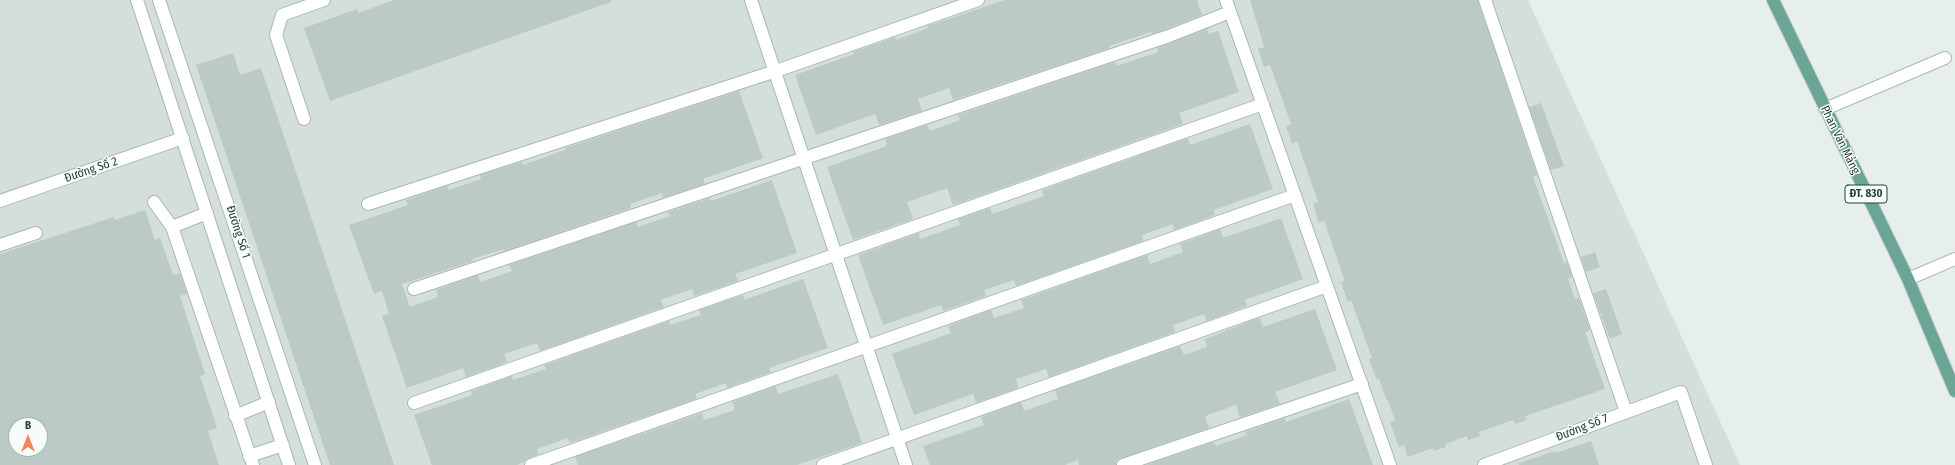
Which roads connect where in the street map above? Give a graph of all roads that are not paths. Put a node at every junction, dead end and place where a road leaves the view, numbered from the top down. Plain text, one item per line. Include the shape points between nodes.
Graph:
1 (137, 0) edge
2 (159, 0) edge
3 (324, 0) edge
4 (751, 0) edge
5 (978, 0) edge
6 (1226, 0) edge
7 (1485, 0) edge
8 (1773, 0) edge
9 (1230, 12) junction
10 (1945, 58) dead end
11 (776, 71) junction
12 (1263, 104) junction
13 (1825, 109) junction
14 (304, 119) dead end
15 (183, 138) junction
16 (804, 158) junction
17 (1295, 194) junction
18 (0, 201) edge
19 (154, 202) dead end
20 (368, 204) dead end
21 (207, 213) junction
22 (172, 226) junction
23 (36, 233) dead end
24 (0, 245) edge
25 (836, 253) junction
26 (1955, 260) edge
27 (1908, 279) junction
28 (1327, 286) junction
29 (414, 289) dead end
30 (867, 346) junction
31 (1362, 384) junction
32 (1955, 390) edge
33 (269, 402) junction
34 (414, 403) dead end
35 (1626, 412) junction
36 (235, 416) junction
37 (898, 439) junction
38 (283, 445) junction
39 (251, 460) edge
40 (289, 465) edge
41 (315, 465) edge
42 (531, 465) edge
43 (823, 465) edge
44 (906, 465) edge
45 (1123, 465) edge
46 (1390, 465) edge
47 (1484, 465) edge
48 (1706, 465) edge

1 - 15 street, Đường Số 1
2 - 41 street, Đường Số 1
3 - 14 street via 282,15 276,35
4 - 11 street
5 - 11 street
6 - 9 street
7 - 35 street
8 - 13 main road, Phan Văn Mảng / ĐT. 830
9 - 12 street
9 - 16 street via 1169,36
10 - 13 street
11 - 16 street
11 - 20 street
12 - 17 street
12 - 25 street
13 - 27 main road, Phan Văn Mảng / ĐT. 830
15 - 18 street, Đường Số 2
15 - 21 street, Đường Số 1
16 - 25 street
16 - 29 street
17 - 28 street
17 - 30 street
19 - 22 street
21 - 22 street
21 - 33 street, Đường Số 1
22 - 36 street
23 - 24 street
25 - 30 street
25 - 34 street
26 - 27 street
27 - 32 main road, Phan Văn Mảng / ĐT. 830
28 - 31 street
28 - 37 street
30 - 37 street
30 - 42 street
31 - 45 street
31 - 46 street
33 - 36 street
33 - 38 street, Đường Số 1
35 - 47 street, Đường Số 7
35 - 48 street, Đường Số 7 via 1681,392
36 - 39 street
37 - 43 street
37 - 44 street
38 - 39 street
38 - 40 street, Đường Số 1

